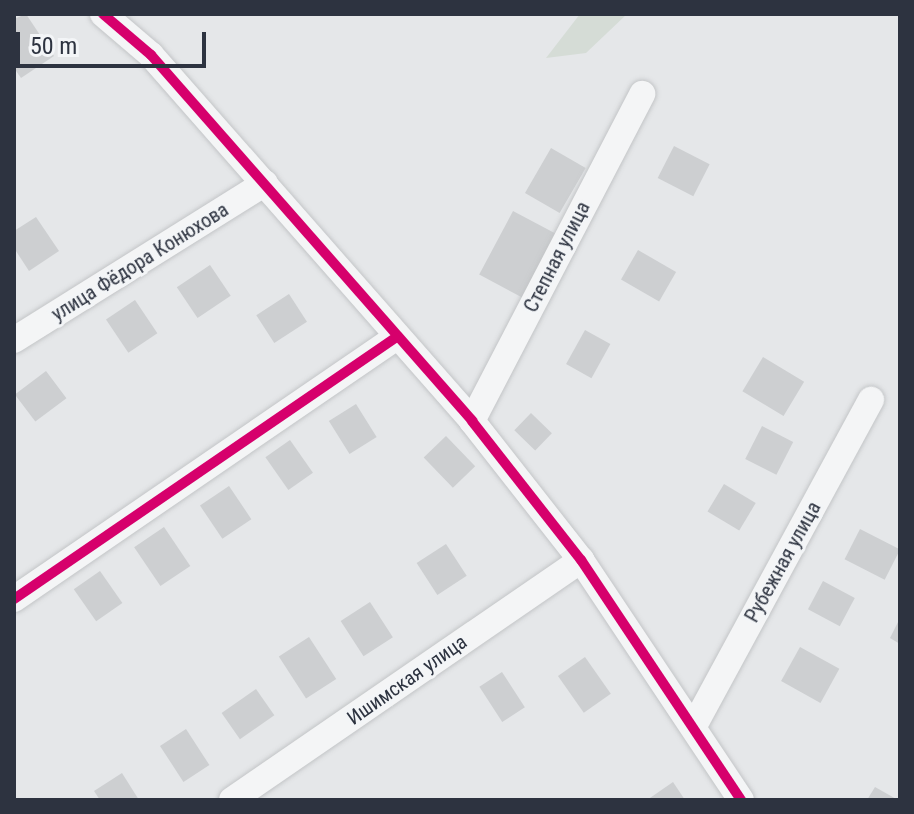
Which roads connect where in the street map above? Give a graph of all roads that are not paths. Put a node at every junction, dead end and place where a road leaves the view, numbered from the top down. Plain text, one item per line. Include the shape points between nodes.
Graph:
1 (103, 14) edge
2 (642, 94) dead end
3 (265, 183) junction
4 (395, 338) junction
5 (14, 340) edge
6 (871, 400) dead end
7 (472, 421) junction
8 (581, 560) junction
9 (14, 599) edge
10 (695, 724) junction
11 (232, 800) edge
12 (741, 800) edge

1 - 3 street via 151,55
2 - 7 street, Степная улица
3 - 4 street via 356,282
3 - 5 street, улица Фёдора Конюхова
4 - 7 street
4 - 9 street
6 - 10 street, Рубежная улица
7 - 8 street
8 - 10 street
8 - 11 street, Ишимская улица
10 - 12 street

